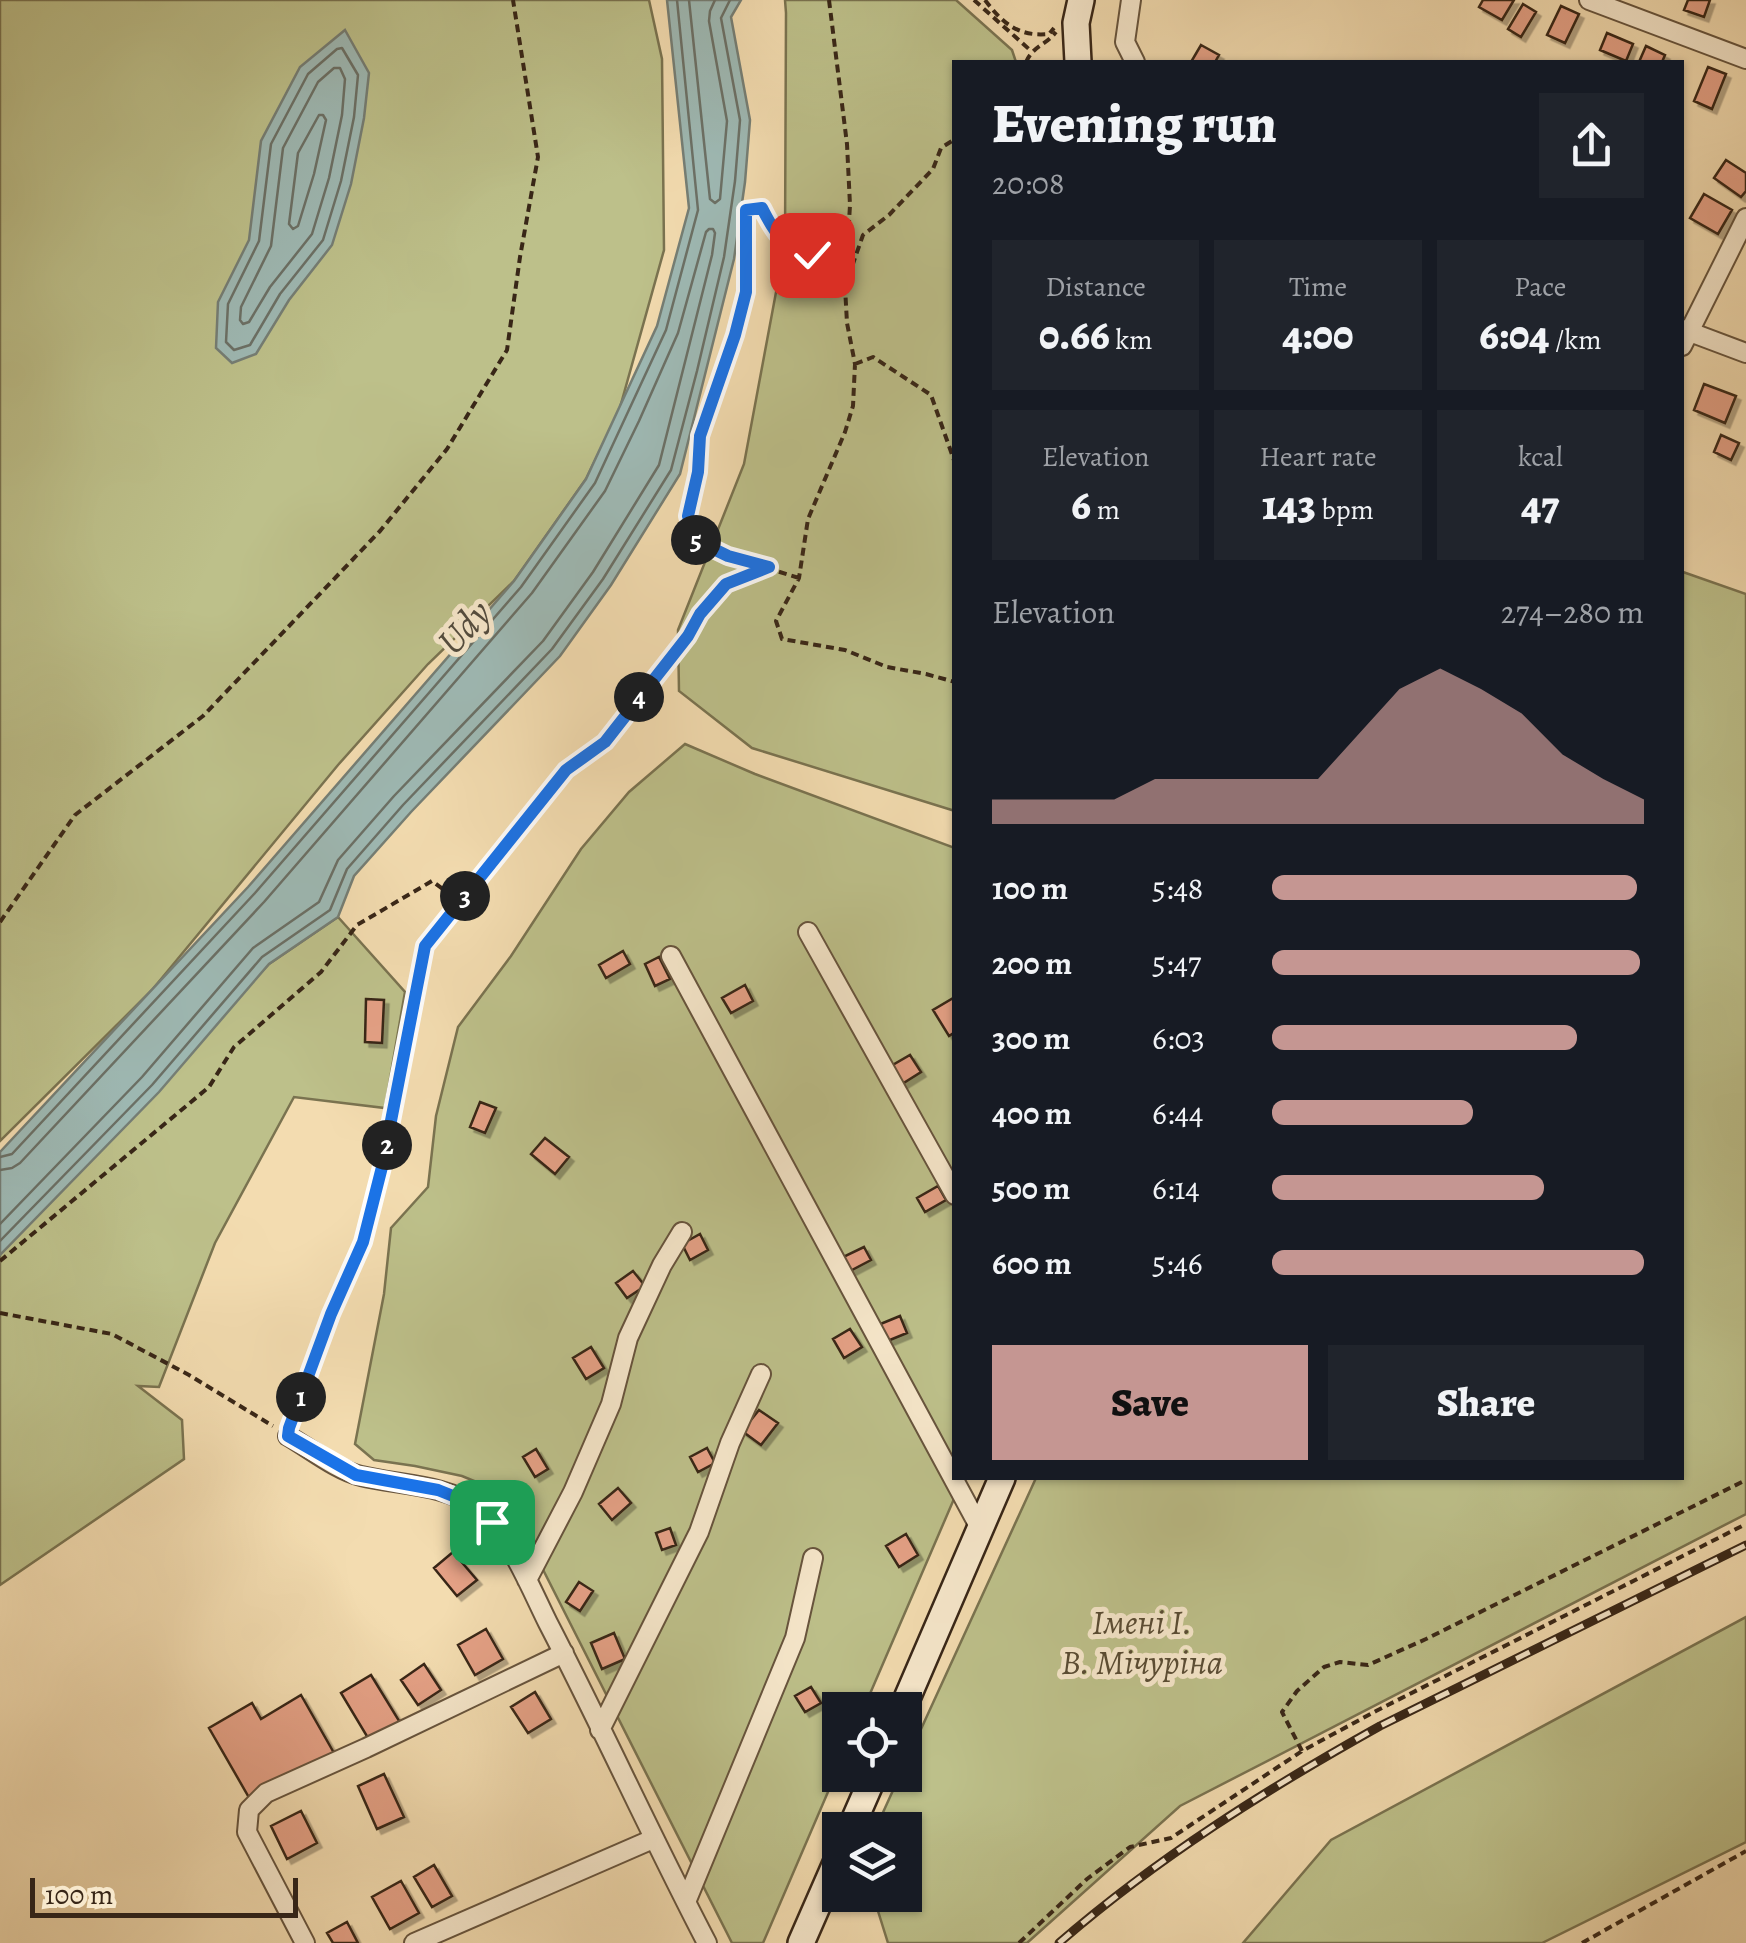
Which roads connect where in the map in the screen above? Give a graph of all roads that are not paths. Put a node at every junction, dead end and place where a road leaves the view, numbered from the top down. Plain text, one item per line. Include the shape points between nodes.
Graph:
1 (1131, 0) edge
2 (1590, 0) edge
3 (1081, 1) edge
4 (1746, 59) edge
5 (1078, 60) edge
6 (1134, 60) edge
7 (1746, 218) edge
8 (1685, 335) edge
9 (1746, 353) edge
10 (808, 932) dead end
11 (671, 956) dead end
12 (952, 1190) edge
13 (682, 1232) dead end
14 (761, 1374) dead end
15 (288, 1436) road end
16 (952, 1476) edge
17 (954, 1480) edge
18 (1001, 1480) edge
19 (980, 1528) junction
20 (813, 1558) dead end
21 (526, 1580) junction
22 (564, 1653) junction
23 (910, 1692) edge
24 (600, 1730) junction
25 (653, 1840) junction
26 (822, 1895) edge
27 (686, 1902) junction
28 (305, 1943) edge
29 (414, 1943) edge
30 (707, 1943) edge
31 (801, 1943) edge

1 - 6 street via 1125,42
2 - 4 street
3 - 5 main road
7 - 8 street
8 - 9 street
10 - 12 street
11 - 16 street
13 - 21 street via 628,1338 611,1404 573,1492
14 - 24 street via 700,1532
15 - 21 street via 356,1475 438,1490 473,1504 492,1522
17 - 19 street
18 - 19 main road
19 - 23 main road
20 - 27 street via 795,1638
21 - 22 street
22 - 24 street
22 - 28 street via 266,1793 249,1810 247,1832
24 - 25 street
25 - 27 street
25 - 29 street
26 - 31 main road
27 - 30 street

